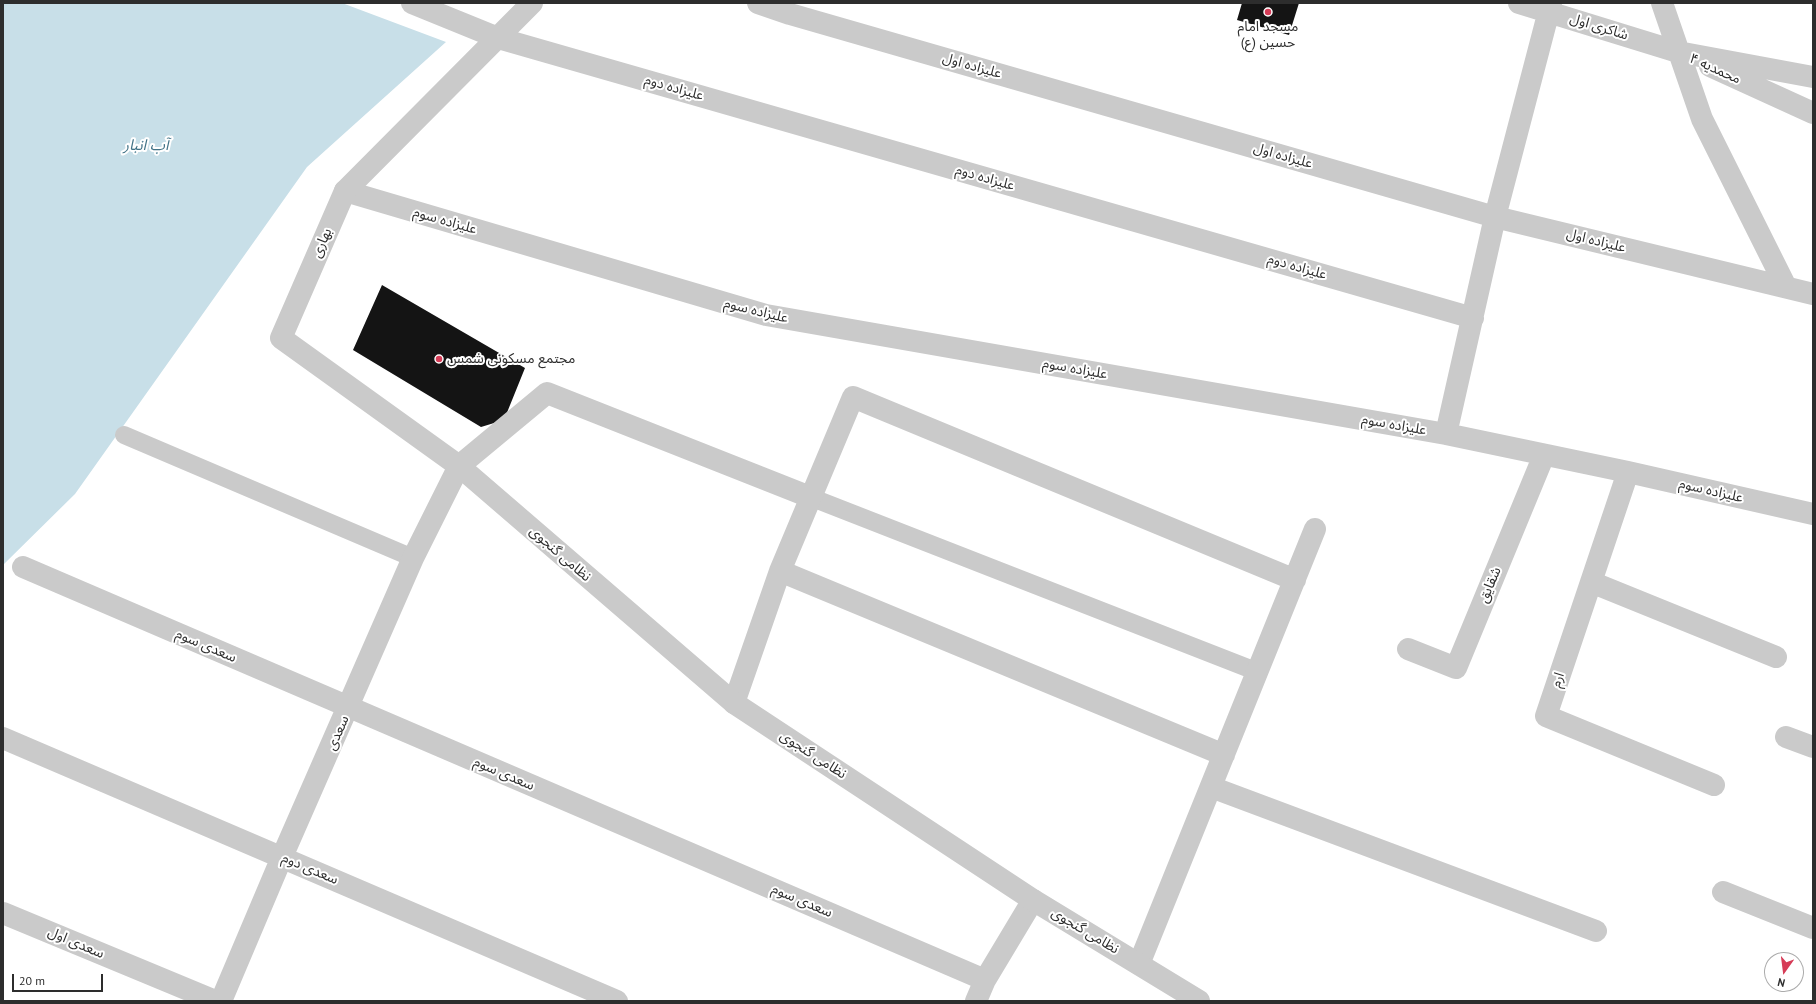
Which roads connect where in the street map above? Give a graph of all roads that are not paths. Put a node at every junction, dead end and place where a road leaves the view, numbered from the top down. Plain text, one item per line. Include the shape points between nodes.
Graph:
1 (412, 3) edge
2 (532, 3) edge
3 (758, 3) edge
4 (1519, 3) edge
5 (1662, 3) edge
6 (1550, 7) edge
7 (498, 38) junction
8 (1678, 52) junction
9 (1813, 77) edge
10 (1813, 113) edge
11 (345, 191) junction
12 (1495, 217) junction
13 (1786, 287) junction
14 (1813, 294) edge
15 (1473, 318) junction
16 (1446, 434) junction
17 (124, 435) dead end
18 (1544, 455) junction
19 (459, 466) junction
20 (1628, 472) junction
21 (810, 497) junction
22 (1813, 514) edge
23 (1315, 529) dead end
24 (414, 558) junction
25 (23, 567) dead end
26 (780, 571) junction
27 (1296, 580) junction
28 (1591, 582) junction
29 (1408, 649) dead end
30 (1776, 657) dead end
31 (1258, 672) junction
32 (734, 703) junction
33 (349, 707) junction
34 (1786, 737) dead end
35 (3, 738) edge
36 (1813, 747) edge
37 (1224, 755) junction
38 (1714, 785) dead end
39 (1212, 786) junction
40 (282, 857) junction
41 (1723, 892) dead end
42 (1033, 900) junction
43 (3, 913) edge
44 (1813, 928) edge
45 (1596, 931) dead end
46 (1139, 964) junction
47 (985, 980) junction
48 (215, 1001) edge
49 (221, 1001) edge
50 (617, 1001) edge
51 (976, 1001) edge
52 (1199, 1001) edge

1 - 7 street, علیزاده دوم
2 - 7 street, بهاری
3 - 12 street, علیزاده اول
4 - 6 street, شاکری اول
5 - 8 street
6 - 8 street, شاکری اول
6 - 12 street
7 - 11 street, بهاری
7 - 15 street, علیزاده دوم
8 - 9 street, محمدیه ۴
8 - 10 street, محمدیه ۴
8 - 13 street via 1702,119
11 - 16 street, علیزاده سوم via 766,315
11 - 19 street, بهاری via 282,338
12 - 13 street, علیزاده اول
12 - 15 street
13 - 14 street, علیزاده اول
15 - 16 street
16 - 18 street, علیزاده سوم
17 - 24 lane
18 - 20 street, علیزاده سوم
18 - 29 street, شقایق via 1456,668
19 - 21 street via 547,393
19 - 24 street, سعدی
19 - 32 street, نظامی گنجوی
20 - 22 street, علیزاده سوم
20 - 28 street, ارم
21 - 26 street
21 - 27 street via 853,397
21 - 31 lane
23 - 27 street
24 - 33 street, سعدی
25 - 33 street, سعدی سوم
26 - 32 street
26 - 37 street
27 - 31 street
28 - 30 street
28 - 38 street, ارم via 1546,716
31 - 37 street
32 - 42 street, نظامی گنجوی
33 - 40 street, سعدی
33 - 47 street, سعدی سوم
34 - 36 street
35 - 40 street, سعدی دوم
37 - 39 street
39 - 45 street
39 - 46 street
40 - 49 street, سعدی
40 - 50 street, سعدی دوم
41 - 44 street
42 - 46 street, نظامی گنجوی
42 - 47 street
43 - 48 street, سعدی اول
46 - 52 street, نظامی گنجوی
47 - 51 street

